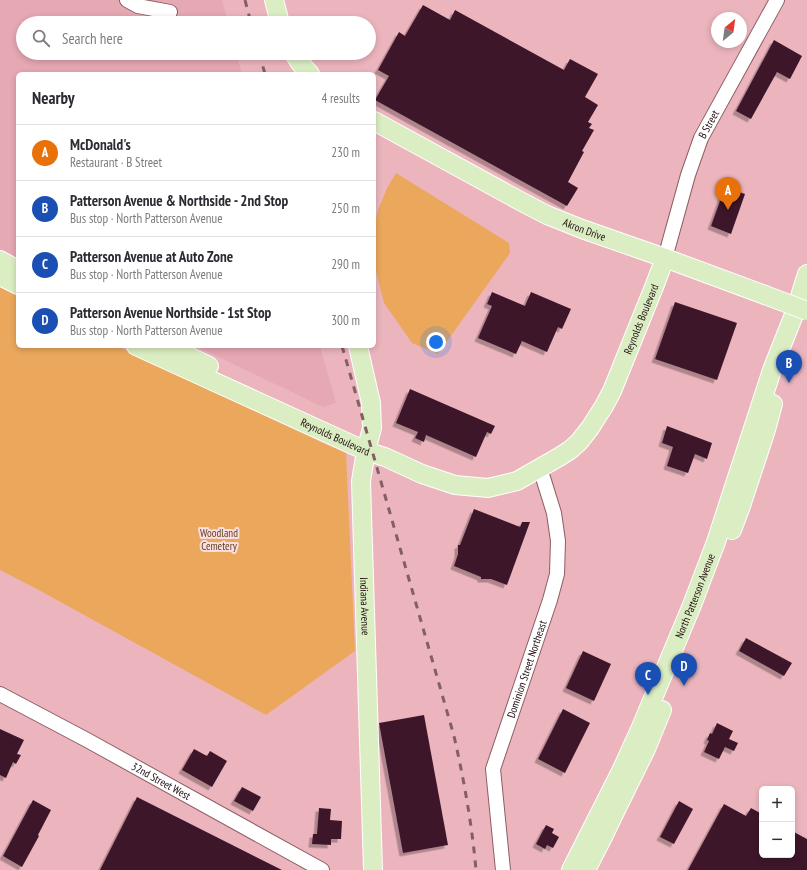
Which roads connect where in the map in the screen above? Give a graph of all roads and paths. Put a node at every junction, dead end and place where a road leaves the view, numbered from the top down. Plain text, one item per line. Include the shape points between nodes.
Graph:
1 (127, 0) edge
2 (158, 0) edge
3 (274, 0) edge
4 (777, 0) edge
5 (278, 16) edge
6 (289, 60) edge
7 (298, 60) edge
8 (292, 72) edge
9 (308, 72) edge
10 (376, 122) edge
11 (665, 258) junction
12 (0, 260) edge
13 (16, 269) edge
14 (807, 274) edge
15 (0, 276) edge
16 (16, 285) edge
17 (801, 311) edge
18 (141, 348) edge
19 (171, 348) edge
20 (358, 348) edge
21 (367, 446) junction
22 (540, 468) junction
23 (0, 694) edge
24 (322, 870) edge
25 (373, 870) edge
26 (503, 870) edge
27 (571, 870) edge
28 (586, 870) edge

1 - 2 street via 138,6 170,12
3 - 5 main road
4 - 11 street, B Street via 701,138
6 - 8 main road
7 - 9 main road
10 - 11 main road, Akron Drive via 547,214
11 - 17 main road, Akron Drive, bridge
11 - 22 main road, Reynolds Boulevard via 604,406 579,442
12 - 13 main road
14 - 17 main road, North Patterson Avenue
15 - 16 main road
17 - 27 main road, North Patterson Avenue via 772,370 716,542 692,605 635,741
17 - 28 main road, North Patterson Avenue via 741,506 693,638 646,749
18 - 21 main road, Reynolds Boulevard
19 - 21 main road, Reynolds Boulevard
20 - 21 main road, Indiana Avenue via 371,403 372,428
21 - 22 main road, Reynolds Boulevard via 422,474 455,485 488,488 517,481
21 - 25 main road, Indiana Avenue via 361,481
22 - 26 street, Dominion Street Northeast via 554,512 558,541 557,574 493,769
23 - 24 street, 32nd Street West

